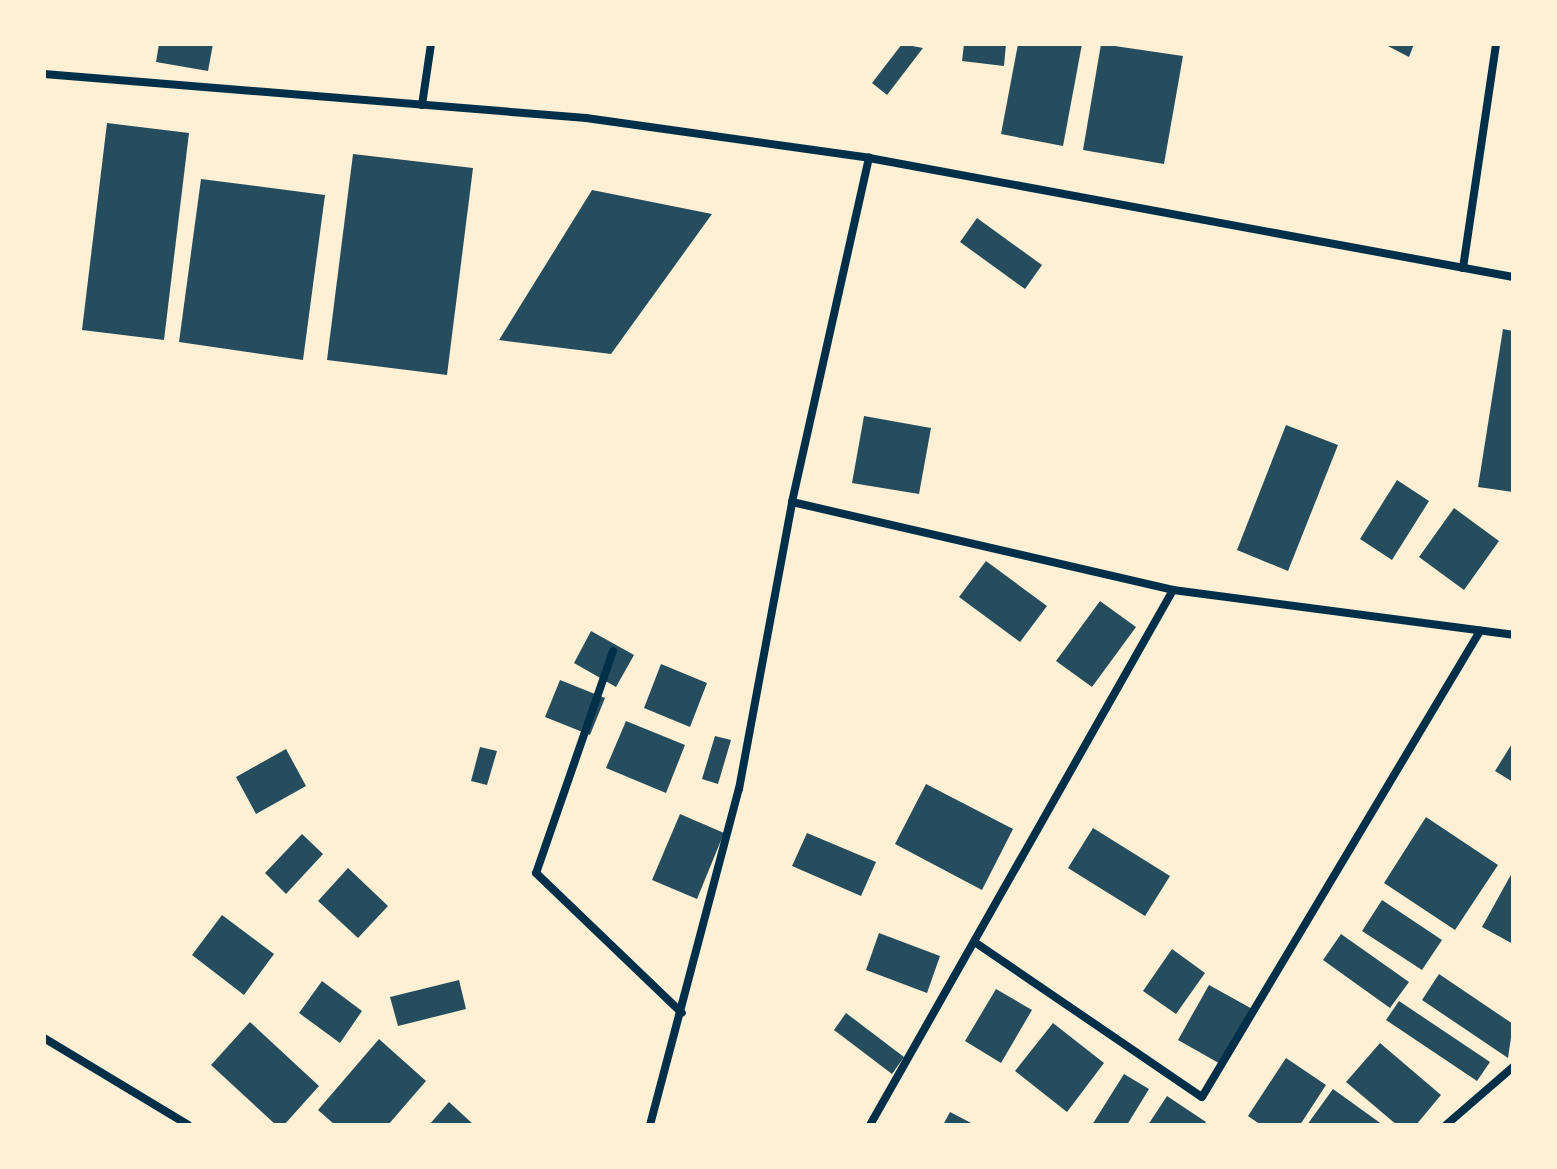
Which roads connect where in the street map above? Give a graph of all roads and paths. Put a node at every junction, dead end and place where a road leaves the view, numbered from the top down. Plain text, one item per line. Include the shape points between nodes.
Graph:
1 (431, 44) edge
2 (1496, 44) edge
3 (44, 74) edge
4 (422, 105) junction
5 (869, 158) junction
6 (1463, 268) junction
7 (1513, 277) edge
8 (792, 502) junction
9 (1173, 590) junction
10 (1480, 631) junction
11 (1513, 635) edge
12 (613, 651) dead end
13 (976, 943) junction
14 (682, 1013) junction
15 (44, 1038) edge
16 (1513, 1067) edge
17 (188, 1125) edge
18 (650, 1125) edge
19 (870, 1125) edge
20 (1446, 1125) edge

1 - 4 street
2 - 6 street
3 - 4 street
4 - 5 street via 586,118
5 - 6 street
5 - 8 street
6 - 7 street
8 - 9 street
8 - 14 street via 739,789
9 - 10 street
9 - 13 street
10 - 11 street
10 - 13 street via 1202,1097
12 - 14 street via 536,873
13 - 19 street
14 - 18 street
15 - 17 street
16 - 20 street

